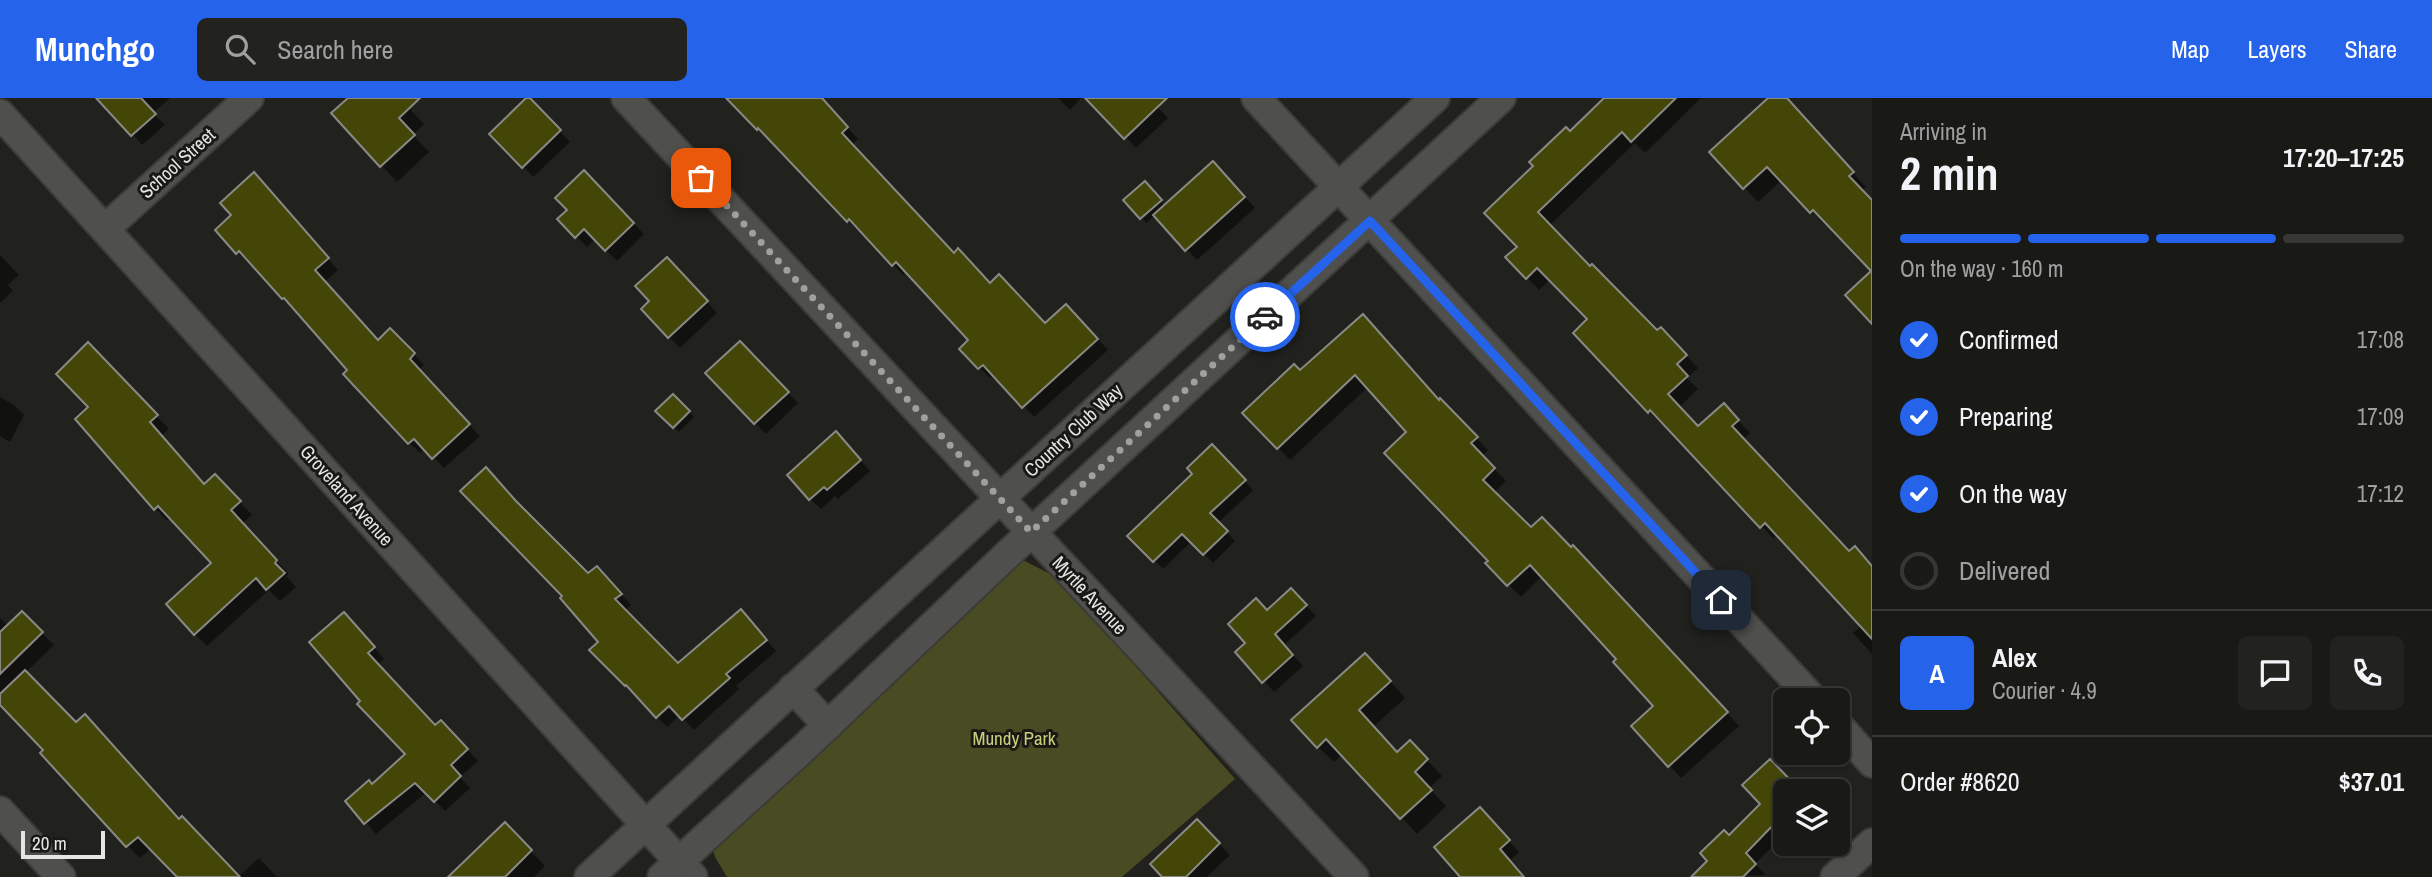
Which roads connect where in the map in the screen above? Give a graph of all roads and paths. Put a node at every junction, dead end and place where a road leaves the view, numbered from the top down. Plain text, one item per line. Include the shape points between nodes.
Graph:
1 (249, 98) edge
2 (626, 98) edge
3 (1256, 98) edge
4 (1435, 98) edge
5 (1501, 98) edge
6 (0, 114) edge
7 (1338, 187) junction
8 (1370, 221) junction
9 (106, 228) junction
10 (999, 499) junction
11 (1031, 532) junction
12 (793, 688) junction
13 (1803, 688) edge
14 (828, 726) junction
15 (1850, 739) edge
16 (1872, 763) edge
17 (0, 811) edge
18 (645, 825) junction
19 (1872, 843) edge
20 (678, 872) edge
21 (61, 877) edge
22 (589, 877) edge
23 (1354, 877) edge
24 (1835, 877) edge

1 - 9 street, School Street
2 - 10 street, Myrtle Avenue
3 - 7 street
4 - 7 street, Country Club Way
5 - 8 street
6 - 9 street, Groveland Avenue
7 - 8 street
7 - 10 street, Country Club Way
8 - 11 street
8 - 13 street
9 - 18 street, Groveland Avenue
10 - 11 street, Myrtle Avenue
10 - 12 street, Country Club Way
11 - 14 street
11 - 23 street, Myrtle Avenue
12 - 14 street
12 - 18 street, Country Club Way
14 - 20 street
15 - 16 street
17 - 21 street
18 - 20 street, Groveland Avenue
18 - 22 street, Country Club Way
19 - 24 street

